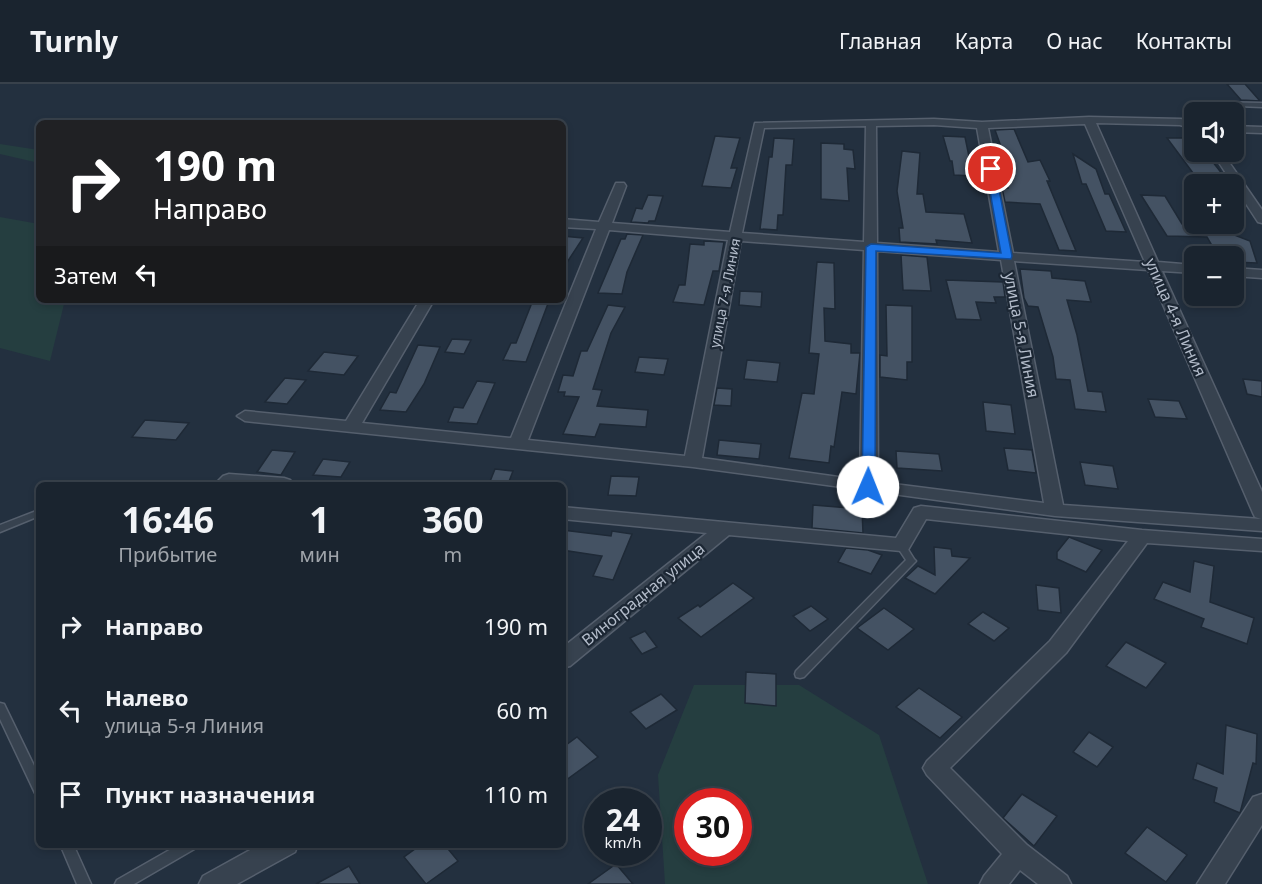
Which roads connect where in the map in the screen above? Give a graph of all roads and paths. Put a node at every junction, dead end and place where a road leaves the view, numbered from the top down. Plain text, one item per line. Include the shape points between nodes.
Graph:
1 (1244, 105) edge
2 (1262, 105) edge
3 (1089, 120) junction
4 (871, 123) junction
5 (1184, 124) edge
6 (982, 125) junction
7 (1244, 129) edge
8 (1262, 130) edge
9 (1224, 162) edge
10 (620, 186) dead end
11 (1262, 219) edge
12 (566, 223) edge
13 (604, 226) junction
14 (735, 237) junction
15 (871, 247) junction
16 (1007, 256) junction
17 (1153, 265) junction
18 (1184, 268) edge
19 (1244, 273) edge
20 (1262, 274) edge
21 (425, 303) edge
22 (245, 416) dead end
23 (352, 426) junction
24 (518, 443) junction
25 (693, 462) junction
26 (226, 482) edge
27 (256, 482) edge
28 (868, 487) junction
29 (1055, 510) junction
30 (566, 513) edge
31 (1262, 513) edge
32 (36, 514) edge
33 (1262, 525) edge
34 (0, 529) edge
35 (724, 529) junction
36 (1142, 536) junction
37 (902, 545) junction
38 (1262, 545) edge
39 (566, 657) edge
40 (800, 674) dead end
41 (0, 707) edge
42 (36, 783) edge
43 (1262, 804) edge
44 (68, 848) edge
45 (185, 848) edge
46 (279, 848) edge
47 (1017, 853) junction
48 (84, 884) edge
49 (122, 884) edge
50 (212, 884) edge
51 (993, 884) edge
52 (1058, 884) edge
53 (1210, 884) edge

1 - 2 lane
3 - 5 street
3 - 6 street
3 - 17 street, улица 4-я Линия
4 - 6 street
4 - 14 street, улица 7-я Линия via 759,124
4 - 15 street
6 - 16 street, улица 5-я Линия
7 - 8 street
9 - 11 street
10 - 13 street
12 - 13 street
13 - 14 street
13 - 24 street
14 - 15 street
14 - 25 street, улица 7-я Линия
15 - 16 street
15 - 28 street
16 - 17 street
16 - 29 street, улица 5-я Линия
17 - 18 street
17 - 31 street, улица 4-я Линия
19 - 20 street
21 - 23 street
22 - 23 street
23 - 24 street
24 - 25 street
25 - 28 street
26 - 27 street
28 - 29 street
29 - 33 street
30 - 35 street
32 - 34 lane
35 - 37 street
35 - 39 street, Виноградная улица
36 - 37 street via 921,512
36 - 38 street
36 - 47 street via 1058,647 935,768
37 - 40 lane via 912,561
41 - 42 lane
43 - 53 street
44 - 48 lane
45 - 49 lane
46 - 50 street
47 - 51 street
47 - 52 street

